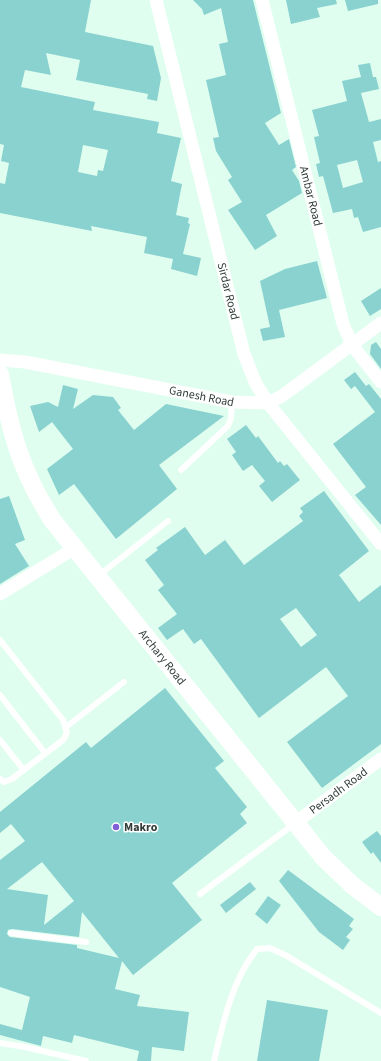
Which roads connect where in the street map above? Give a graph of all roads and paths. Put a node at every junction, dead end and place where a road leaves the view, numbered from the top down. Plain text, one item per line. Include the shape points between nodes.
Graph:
1 (156, 0) edge
2 (262, 0) edge
3 (381, 323) edge
4 (352, 346) junction
5 (0, 360) edge
6 (0, 374) edge
7 (381, 382) edge
8 (232, 402) junction
9 (268, 404) junction
10 (181, 470) dead end
11 (168, 521) dead end
12 (381, 544) edge
13 (75, 548) junction
14 (97, 576) junction
15 (0, 594) edge
16 (0, 640) edge
17 (124, 682) dead end
18 (0, 695) edge
19 (66, 727) junction
20 (0, 740) edge
21 (46, 753) junction
22 (381, 759) edge
23 (23, 770) junction
24 (0, 779) edge
25 (295, 823) junction
26 (200, 894) dead end
27 (380, 904) edge
28 (11, 933) dead end
29 (86, 942) dead end
30 (381, 1012) edge
31 (0, 1043) edge
32 (86, 1061) edge
33 (214, 1061) edge

1 - 9 street, Sirdar Road via 244,354 256,384
2 - 4 street, Ambar Road via 338,304
3 - 4 street
4 - 7 street, Ambar Road
4 - 9 street
5 - 8 street, Ganesh Road via 25,362
6 - 13 street, Archary Road via 21,462 36,496
8 - 9 street, Ganesh Road
8 - 10 lane via 232,418 228,426
9 - 12 street, Sirdar Road
11 - 14 lane
13 - 14 street, Archary Road
13 - 15 street
14 - 25 street, Archary Road
16 - 19 lane
17 - 19 lane
18 - 21 lane
19 - 21 lane via 67,733 63,740
20 - 23 lane
21 - 23 lane
22 - 25 street, Persadh Road
23 - 24 lane via 12,779 4,782
25 - 26 lane
25 - 27 street, Archary Road via 322,857 352,885
28 - 29 lane
30 - 33 lane via 287,956 270,948 257,949 248,960 237,984
31 - 32 lane via 25,1046

